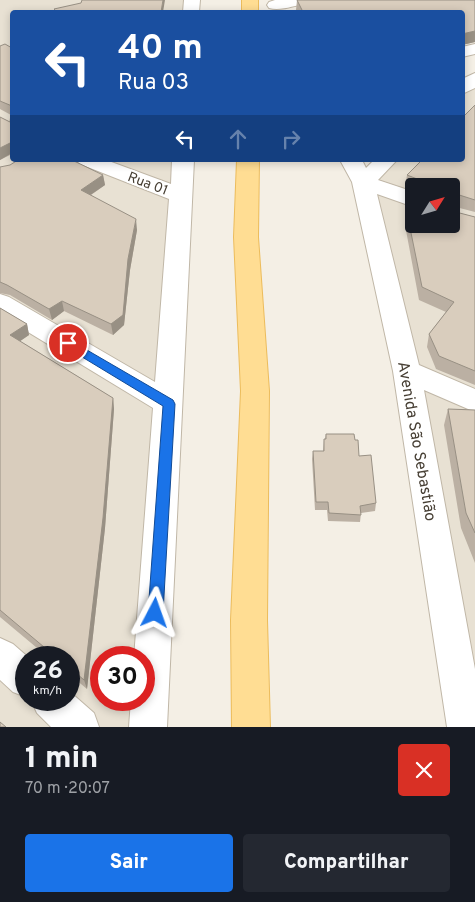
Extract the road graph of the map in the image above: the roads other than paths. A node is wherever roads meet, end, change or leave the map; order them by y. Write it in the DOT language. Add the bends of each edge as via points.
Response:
graph roads {
  1 [pos="300,0"];
  2 [pos="274,6"];
  3 [pos="92,162"];
  4 [pos="183,162"];
  5 [pos="248,162"];
  6 [pos="353,162"];
  7 [pos="384,162"];
  8 [pos="363,182"];
  9 [pos="181,196"];
  10 [pos="405,197"];
  11 [pos="0,303"];
  12 [pos="407,371"];
  13 [pos="475,401"];
  14 [pos="169,404"];
  15 [pos="0,656"];
  16 [pos="15,669"];
  17 [pos="466,684"];
  18 [pos="62,711"];
  19 [pos="80,727"];
  20 [pos="148,727"];
  21 [pos="251,727"];
  22 [pos="466,727"];
  1 -- 2 [label="street"];
  3 -- 9 [label="street, Rua 01"];
  4 -- 9 [label="street"];
  5 -- 21 [label="main road" via="246,237 255,391 249,620"];
  6 -- 8 [label="street, Avenida São Sebastião"];
  7 -- 8 [label="street"];
  8 -- 10 [label="street"];
  8 -- 12 [label="street, Avenida São Sebastião"];
  9 -- 14 [label="street"];
  11 -- 14 [label="street"];
  12 -- 13 [label="street"];
  12 -- 17 [label="street, Avenida São Sebastião"];
  14 -- 20 [label="street"];
  15 -- 16 [label="street"];
  17 -- 22 [label="street, Avenida São Sebastião"];
  18 -- 19 [label="street"];
}
